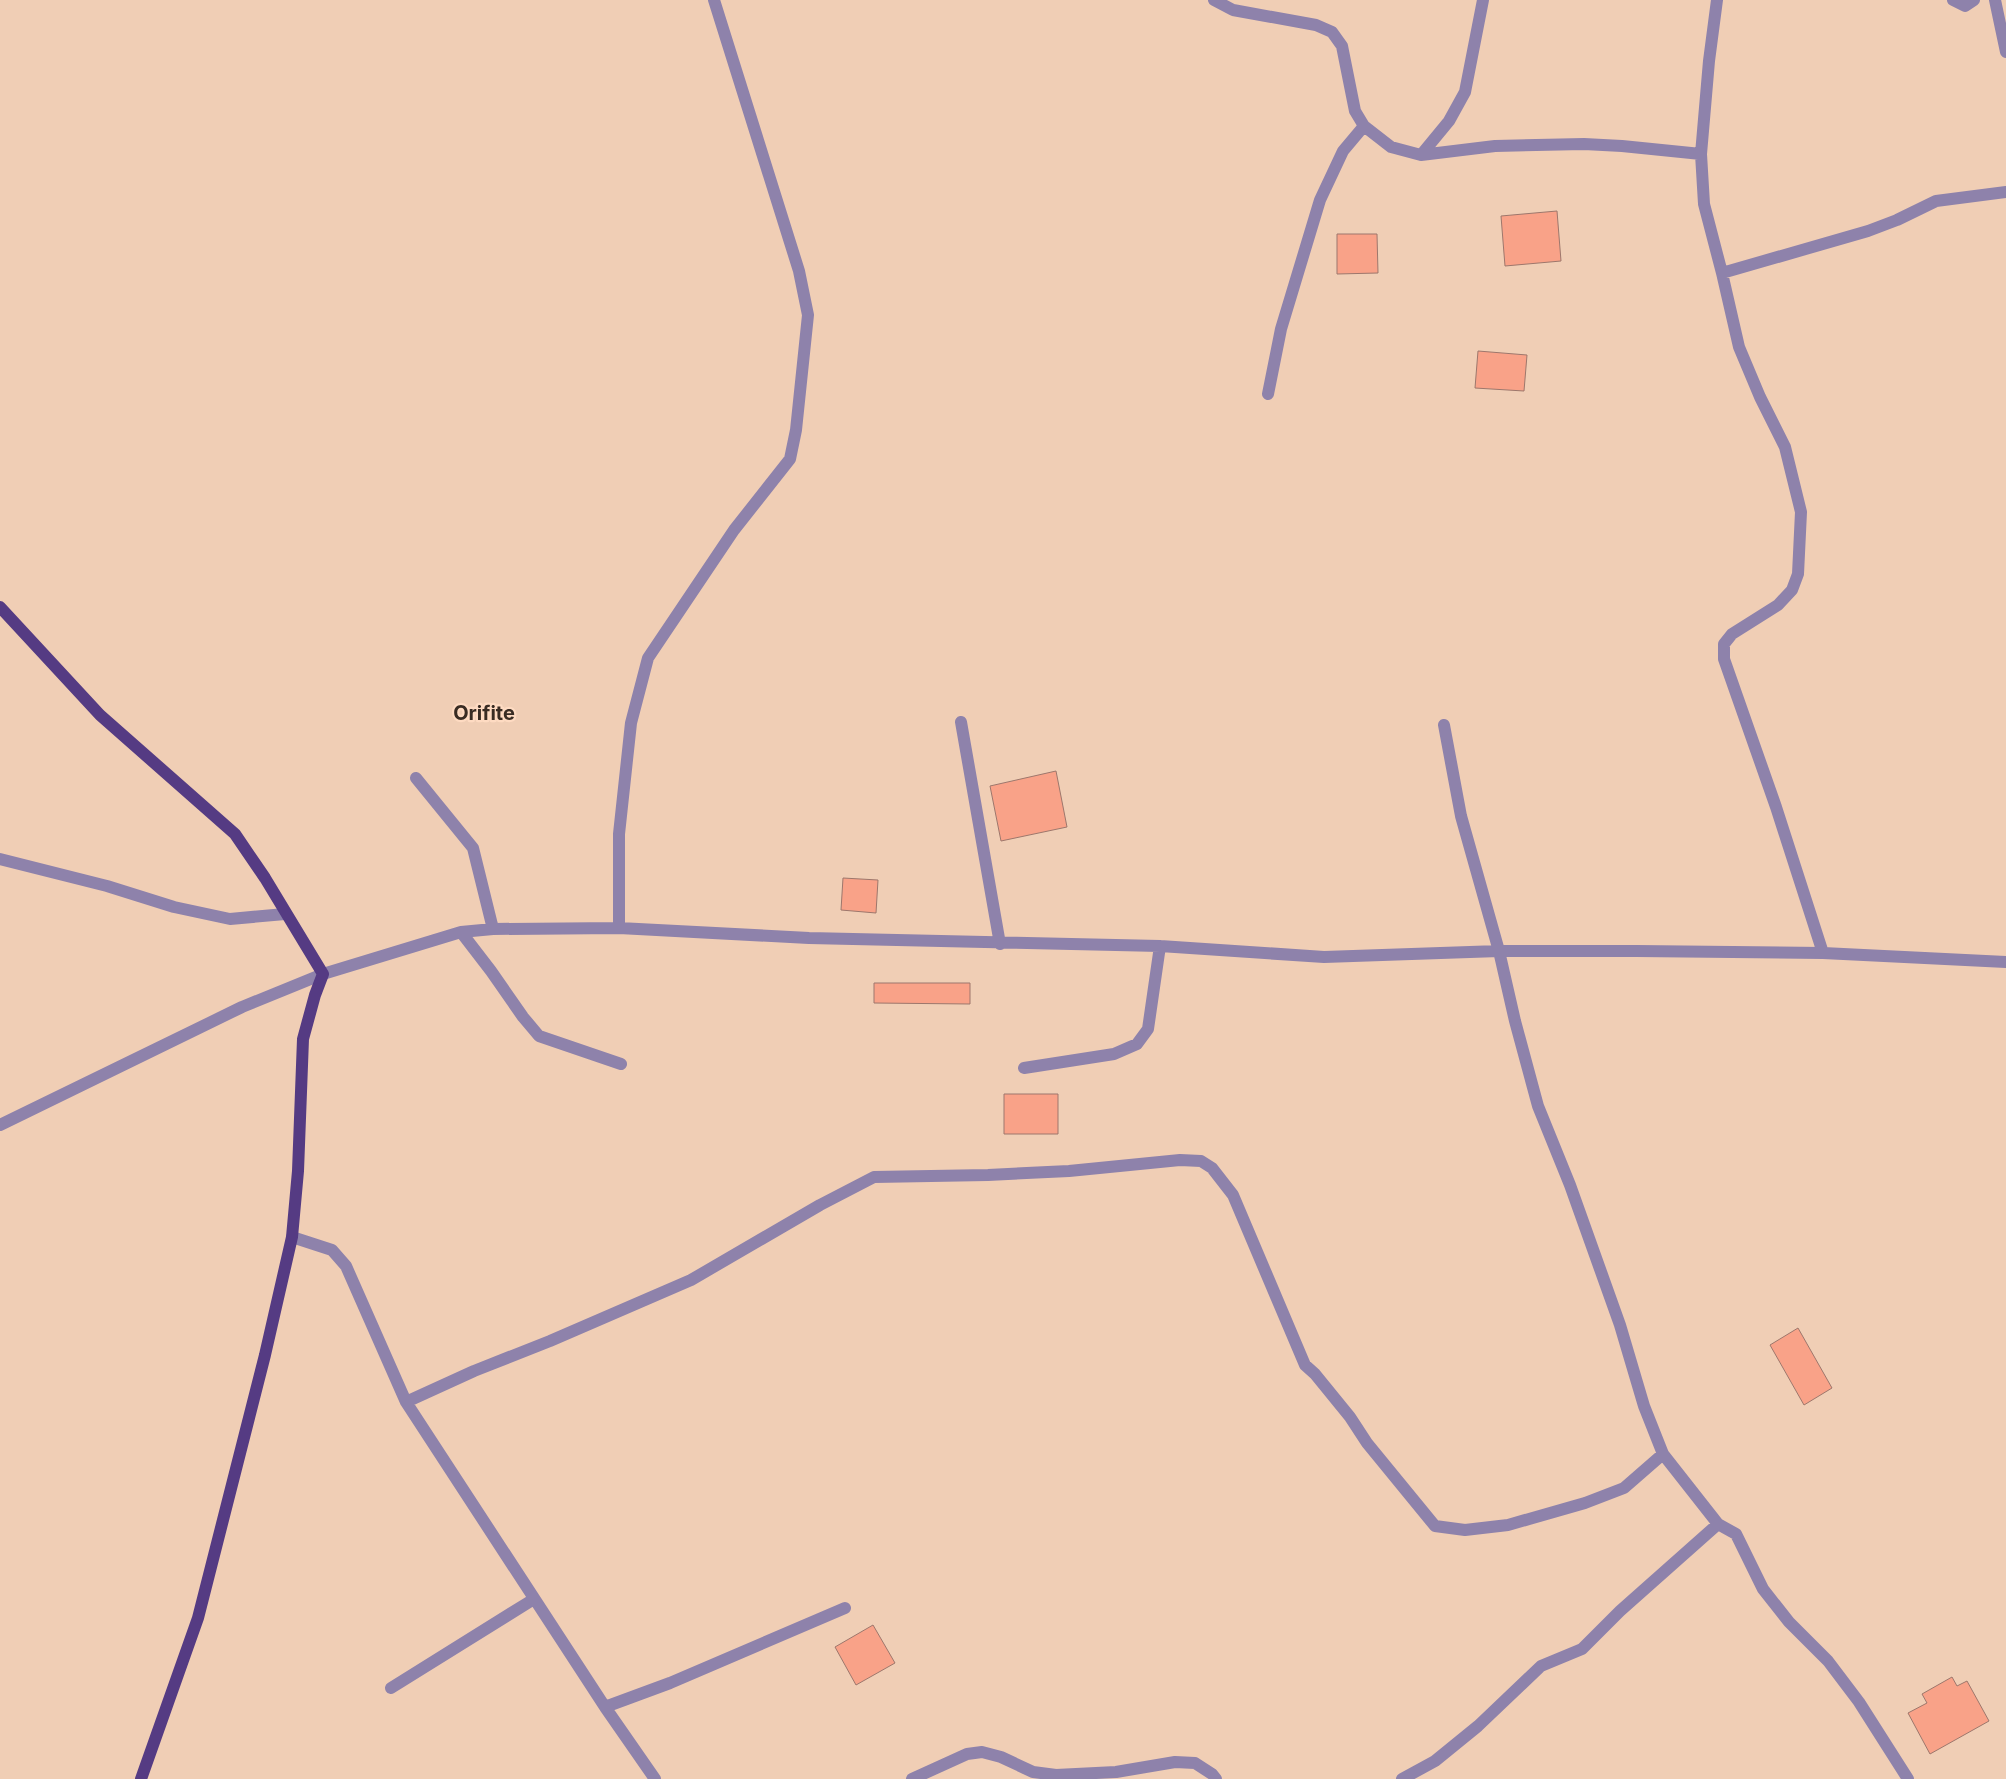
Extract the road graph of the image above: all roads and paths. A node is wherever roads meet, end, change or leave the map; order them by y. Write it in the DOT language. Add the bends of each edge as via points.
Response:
graph roads {
  1 [pos="714,0"];
  2 [pos="1214,0"];
  3 [pos="1483,0"];
  4 [pos="1717,0"];
  5 [pos="1953,0"];
  6 [pos="1974,0"];
  7 [pos="1995,0"];
  8 [pos="2006,52"];
  9 [pos="1364,126"];
  10 [pos="1701,154"];
  11 [pos="1421,155"];
  12 [pos="2006,192"];
  13 [pos="1722,273"];
  14 [pos="1268,394"];
  15 [pos="0,607"];
  16 [pos="961,722"];
  17 [pos="1444,725"];
  18 [pos="416,778"];
  19 [pos="0,859"];
  20 [pos="286,914"];
  21 [pos="619,928"];
  22 [pos="493,929"];
  23 [pos="461,932"];
  24 [pos="1000,944"];
  25 [pos="1160,946"];
  26 [pos="1499,950"];
  27 [pos="1823,953"];
  28 [pos="2006,962"];
  29 [pos="323,974"];
  30 [pos="621,1064"];
  31 [pos="1024,1068"];
  32 [pos="0,1125"];
  33 [pos="292,1237"];
  34 [pos="406,1402"];
  35 [pos="1663,1454"];
  36 [pos="1718,1524"];
  37 [pos="534,1599"];
  38 [pos="845,1608"];
  39 [pos="391,1688"];
  40 [pos="605,1707"];
  41 [pos="141,1779"];
  42 [pos="655,1779"];
  43 [pos="912,1779"];
  44 [pos="1216,1779"];
  45 [pos="1402,1779"];
  46 [pos="1908,1779"];
  1 -- 21 [label="street" via="799,271 808,315 790,459 734,530 648,658 632,723 619,834"];
  2 -- 9 [label="street" via="1233,10 1316,25 1332,32 1342,46 1355,111"];
  3 -- 11 [label="street" via="1465,92 1449,121"];
  4 -- 10 [label="street"];
  5 -- 6 [label="street" via="1965,6"];
  7 -- 8 [label="street"];
  9 -- 11 [label="street" via="1391,147"];
  9 -- 14 [label="street" via="1343,151 1320,200 1281,329"];
  10 -- 11 [label="street" via="1584,144 1495,146"];
  10 -- 13 [label="street" via="1704,204"];
  12 -- 13 [label="street" via="1936,201 1868,231"];
  13 -- 27 [label="street" via="1739,347 1785,447 1801,512 1798,574 1792,590 1778,605 1732,634 1724,644 1724,659"];
  15 -- 20 [label="main road" via="100,715 235,834"];
  16 -- 24 [label="street"];
  17 -- 26 [label="street" via="1461,816"];
  18 -- 22 [label="street" via="473,848"];
  19 -- 20 [label="street" via="174,907 230,919"];
  20 -- 29 [label="main road"];
  21 -- 22 [label="street"];
  21 -- 24 [label="street"];
  22 -- 23 [label="street"];
  23 -- 29 [label="street"];
  23 -- 30 [label="street" via="539,1036"];
  24 -- 25 [label="street"];
  25 -- 26 [label="street" via="1324,957"];
  25 -- 31 [label="street" via="1148,1029 1137,1044 1114,1054"];
  26 -- 27 [label="street"];
  26 -- 35 [label="street" via="1538,1106 1573,1194"];
  27 -- 28 [label="street"];
  29 -- 32 [label="street" via="242,1007"];
  29 -- 33 [label="main road" via="314,995 303,1040"];
  33 -- 34 [label="street" via="332,1250 346,1266"];
  33 -- 41 [label="main road" via="198,1618"];
  34 -- 35 [label="street" via="691,1280 874,1177 988,1176 1180,1160 1201,1161 1212,1168 1233,1195 1305,1365 1435,1526 1465,1530 1508,1525 1585,1503 1624,1488"];
  34 -- 37 [label="street"];
  35 -- 36 [label="street"];
  36 -- 45 [label="street" via="1582,1649 1541,1666 1435,1762"];
  36 -- 46 [label="street" via="1736,1534 1763,1589 1789,1622 1828,1661 1859,1702"];
  37 -- 39 [label="street"];
  37 -- 40 [label="street"];
  38 -- 40 [label="street" via="670,1683"];
  40 -- 42 [label="street"];
  43 -- 44 [label="street" via="967,1754 982,1752 1033,1772 1056,1775 1116,1772 1175,1762 1195,1763"];
}
